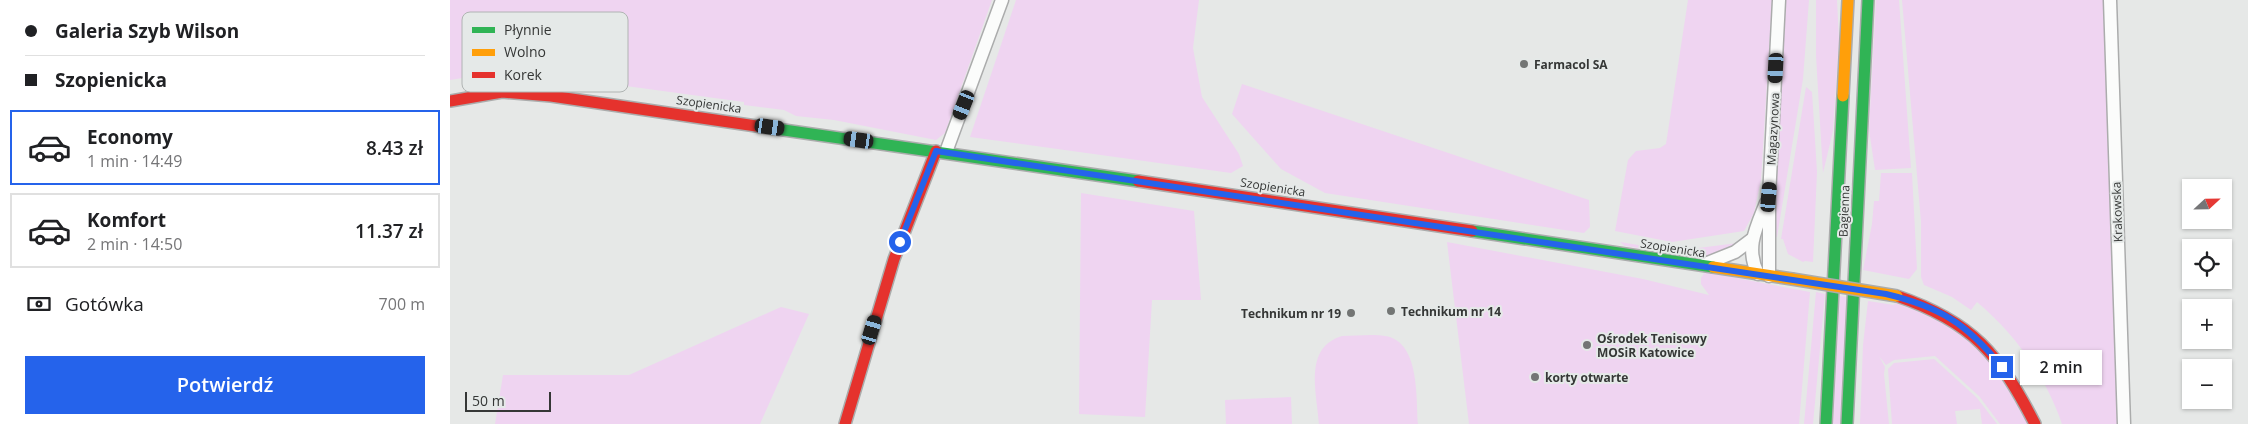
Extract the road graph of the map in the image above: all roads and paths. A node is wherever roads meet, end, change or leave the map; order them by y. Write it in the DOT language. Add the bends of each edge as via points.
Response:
graph roads {
  1 [pos="1002,0"];
  2 [pos="1779,0"];
  3 [pos="1848,0"];
  4 [pos="1868,0"];
  5 [pos="2110,0"];
  6 [pos="450,101"];
  7 [pos="941,152"];
  8 [pos="1769,197"];
  9 [pos="1751,240"];
  10 [pos="1700,266"];
  11 [pos="1764,275"];
  12 [pos="845,424"];
  13 [pos="1826,424"];
  14 [pos="1847,424"];
  15 [pos="2035,424"];
  16 [pos="2124,424"];
  1 -- 7 [label="street"];
  2 -- 8 [label="street, Magazynowa"];
  3 -- 13 [label="street, Bagienna"];
  4 -- 14 [label="street, Bagienna"];
  5 -- 16 [label="street, Krakowska"];
  6 -- 7 [label="street, Szopienicka" via="502,92 524,92"];
  7 -- 10 [label="street, Szopienicka"];
  7 -- 12 [label="street" via="894,259"];
  8 -- 9 [label="street, Magazynowa"];
  8 -- 11 [label="street, Magazynowa"];
  9 -- 10 [label="street" via="1716,262"];
  9 -- 11 [label="street" via="1752,254"];
  10 -- 11 [label="street, Szopienicka"];
  11 -- 15 [label="street, Szopienicka, bridge" via="1897,296 1940,312 1974,336 2007,373"];
}
